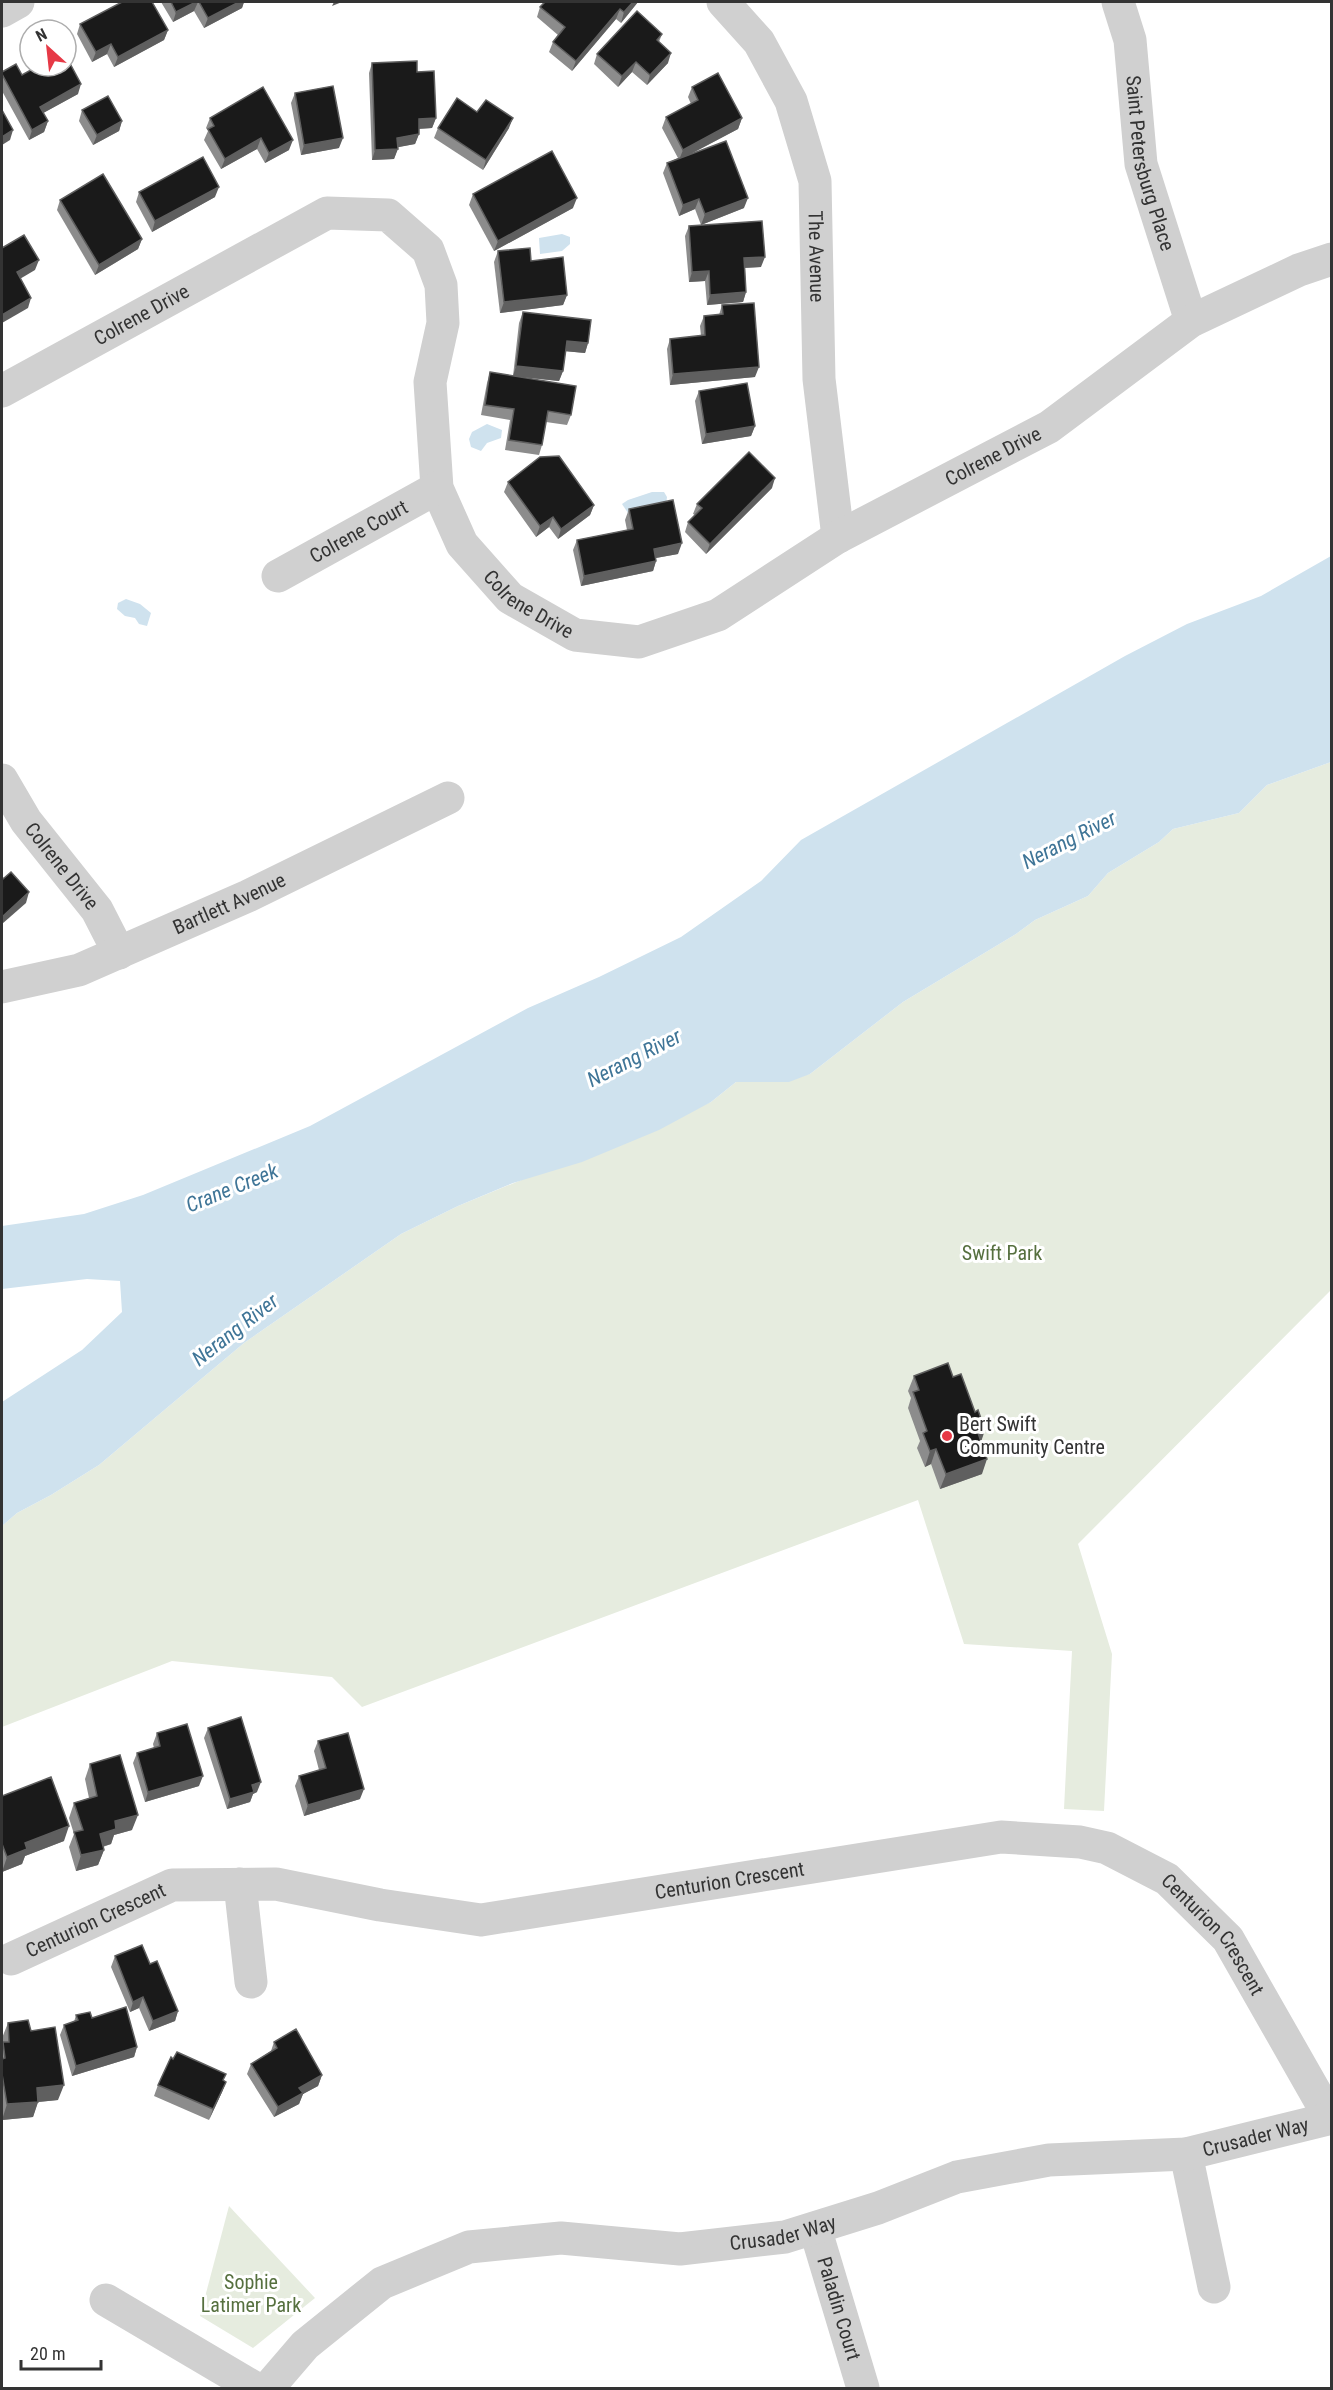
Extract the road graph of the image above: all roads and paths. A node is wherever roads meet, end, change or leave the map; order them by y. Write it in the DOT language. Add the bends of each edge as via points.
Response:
graph roads {
  1 [pos="18,2"];
  2 [pos="723,2"];
  3 [pos="1118,2"];
  4 [pos="2,10"];
  5 [pos="1332,259"];
  6 [pos="1191,321"];
  7 [pos="2,391"];
  8 [pos="437,488"];
  9 [pos="838,537"];
  10 [pos="278,576"];
  11 [pos="2,780"];
  12 [pos="448,798"];
  13 [pos="119,953"];
  14 [pos="2,987"];
  15 [pos="240,1884"];
  16 [pos="11,1959"];
  17 [pos="251,1982"];
  18 [pos="1331,2118"];
  19 [pos="1186,2154"];
  20 [pos="815,2228"];
  21 [pos="1214,2287"];
  22 [pos="106,2300"];
  23 [pos="255,2388"];
  24 [pos="268,2388"];
  25 [pos="863,2388"];
  1 -- 4 [label="street"];
  2 -- 9 [label="street, The Avenue" via="759,42 791,101 815,182 819,379"];
  3 -- 6 [label="street, Saint Petersburg Place" via="1130,40 1141,164"];
  5 -- 6 [label="street, Colrene Drive" via="1299,270"];
  6 -- 9 [label="street, Colrene Drive" via="1049,427"];
  7 -- 8 [label="street, Colrene Drive" via="327,213 388,215 428,250 441,285 443,323 430,382"];
  8 -- 9 [label="street, Colrene Drive" via="462,544 510,598 576,635 639,642 718,615"];
  8 -- 10 [label="street, Colrene Court"];
  11 -- 13 [label="street, Colrene Drive" via="26,821 97,910"];
  12 -- 13 [label="street, Bartlett Avenue" via="248,896"];
  13 -- 14 [label="street, Bartlett Avenue" via="79,970"];
  15 -- 16 [label="street, Centurion Crescent" via="171,1885"];
  15 -- 17 [label="street"];
  15 -- 18 [label="street, Centurion Crescent" via="276,1884 482,1920 1001,1837 1080,1842 1107,1848 1167,1879 1228,1939"];
  18 -- 19 [label="street, Crusader Way"];
  19 -- 20 [label="street, Crusader Way" via="1049,2160 957,2177"];
  19 -- 21 [label="street"];
  20 -- 24 [label="street, Crusader Way" via="785,2236 680,2249 561,2238 470,2247 382,2283 305,2345"];
  20 -- 25 [label="street, Paladin Court"];
  22 -- 23 [label="street"];
}
